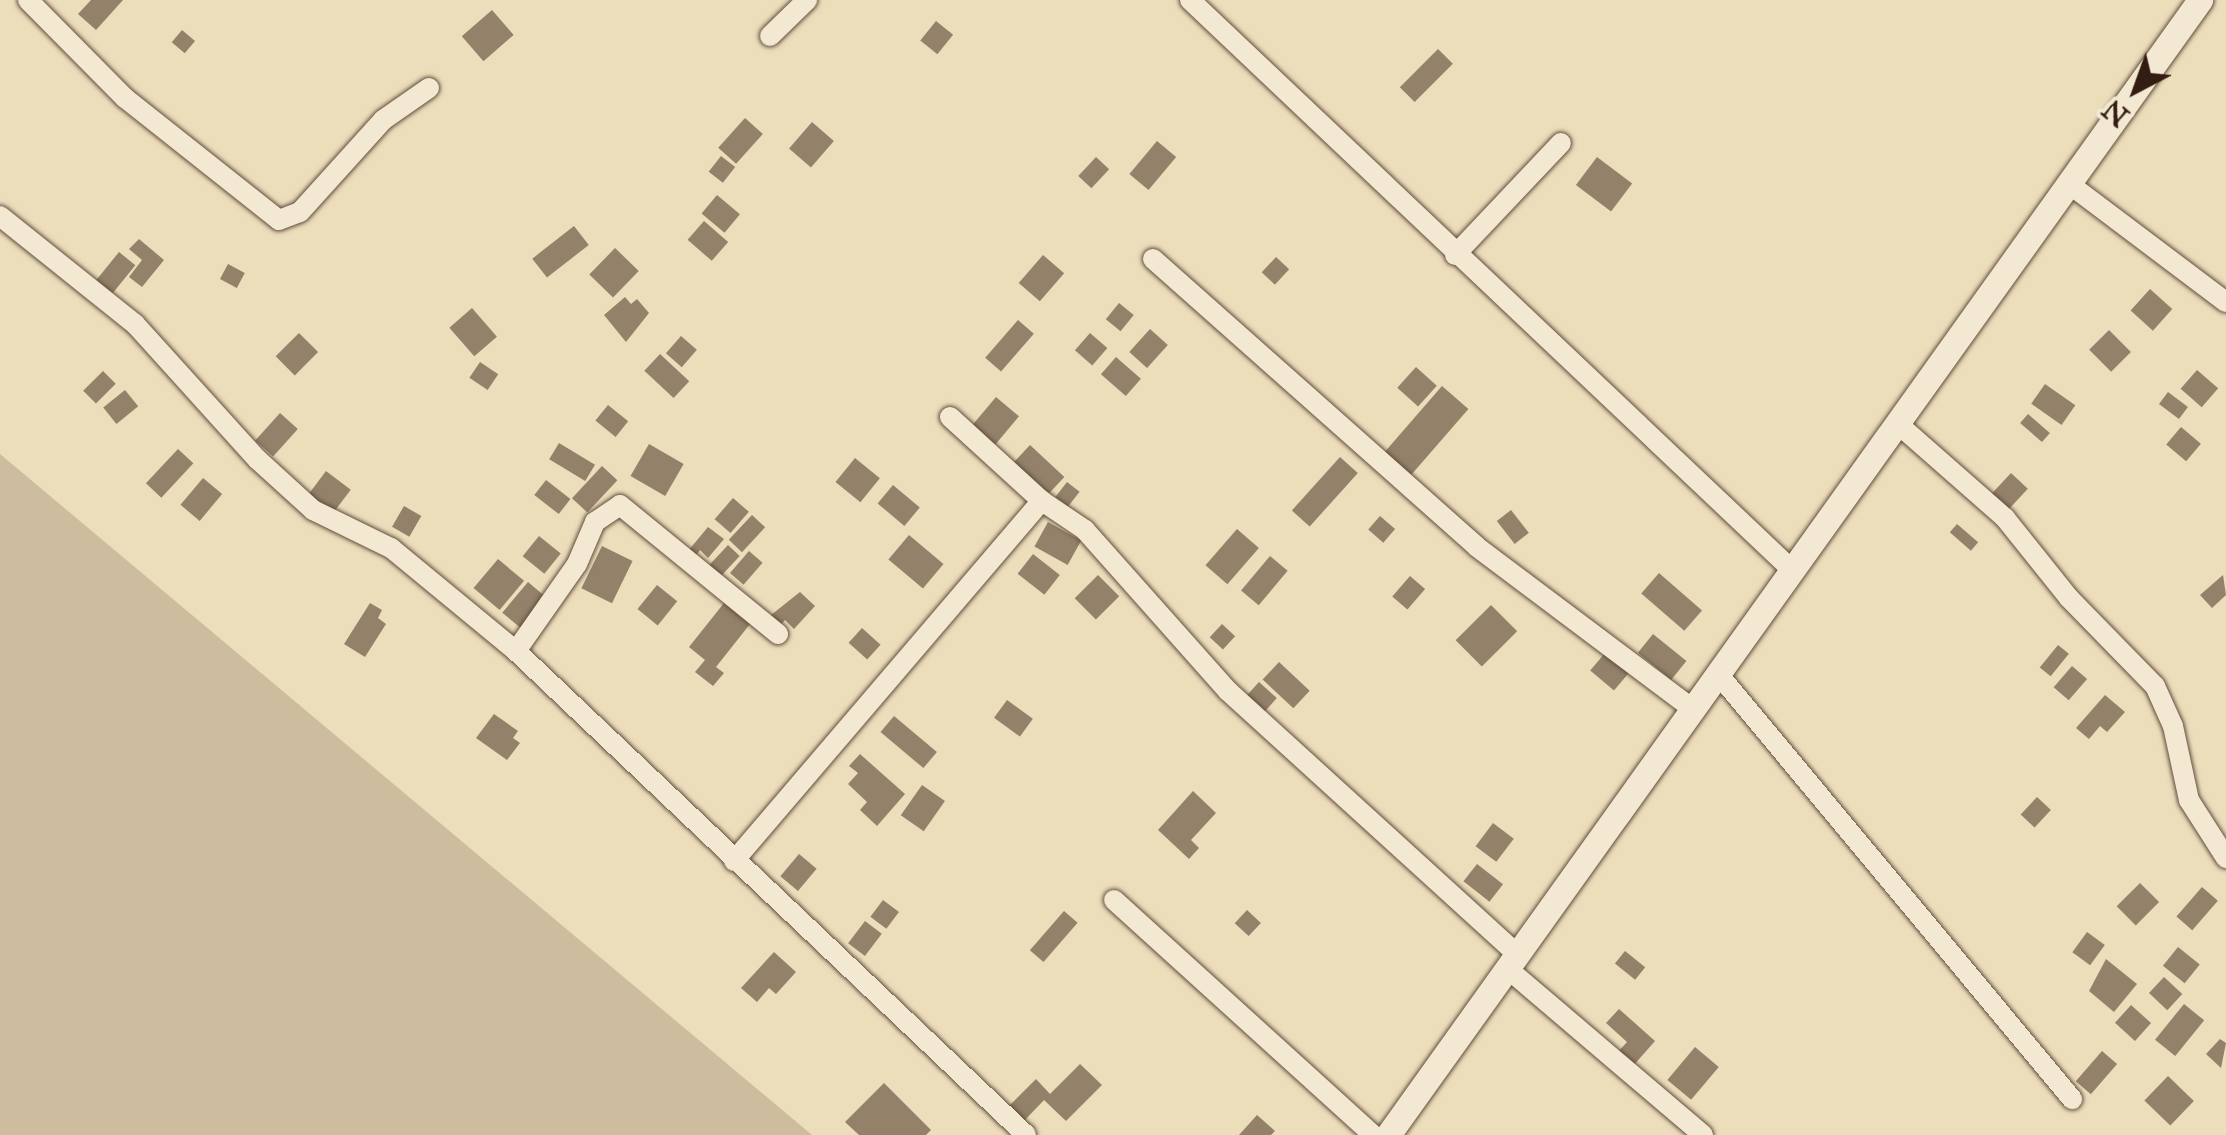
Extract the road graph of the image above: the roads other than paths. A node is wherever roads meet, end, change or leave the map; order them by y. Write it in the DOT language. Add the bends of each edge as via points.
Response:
graph roads {
  1 [pos="28,0"];
  2 [pos="807,0"];
  3 [pos="1190,0"];
  4 [pos="2200,0"];
  5 [pos="770,36"];
  6 [pos="428,88"];
  7 [pos="1561,143"];
  8 [pos="2068,183"];
  9 [pos="0,216"];
  10 [pos="1456,254"];
  11 [pos="1153,259"];
  12 [pos="2226,302"];
  13 [pos="950,417"];
  14 [pos="1897,423"];
  15 [pos="1042,500"];
  16 [pos="1790,570"];
  17 [pos="778,634"];
  18 [pos="516,650"];
  19 [pos="1720,675"];
  20 [pos="1694,710"];
  21 [pos="2226,858"];
  22 [pos="734,862"];
  23 [pos="1114,900"];
  24 [pos="1513,962"];
  25 [pos="2072,1099"];
  26 [pos="1026,1135"];
  27 [pos="1373,1135"];
  28 [pos="1388,1135"];
  29 [pos="1702,1135"];
  1 -- 6 [label="street" via="125,98 279,220 300,212 383,120"];
  2 -- 5 [label="street"];
  3 -- 10 [label="street"];
  4 -- 8 [label="street"];
  7 -- 10 [label="street"];
  8 -- 12 [label="street"];
  8 -- 14 [label="street"];
  9 -- 18 [label="street" via="135,324 257,459 313,510 391,548"];
  10 -- 16 [label="street"];
  11 -- 20 [label="street" via="1477,547"];
  13 -- 15 [label="street"];
  14 -- 16 [label="street"];
  14 -- 21 [label="street" via="2005,518 2069,598 2155,686 2173,726 2189,800"];
  15 -- 22 [label="street"];
  15 -- 24 [label="street" via="1130,574 1171,634"];
  16 -- 19 [label="street"];
  17 -- 18 [label="street" via="620,504 595,522 577,564"];
  18 -- 22 [label="street"];
  19 -- 20 [label="street"];
  19 -- 25 [label="street"];
  20 -- 24 [label="street"];
  22 -- 26 [label="street"];
  23 -- 27 [label="street"];
  24 -- 28 [label="street"];
  24 -- 29 [label="street"];
}
